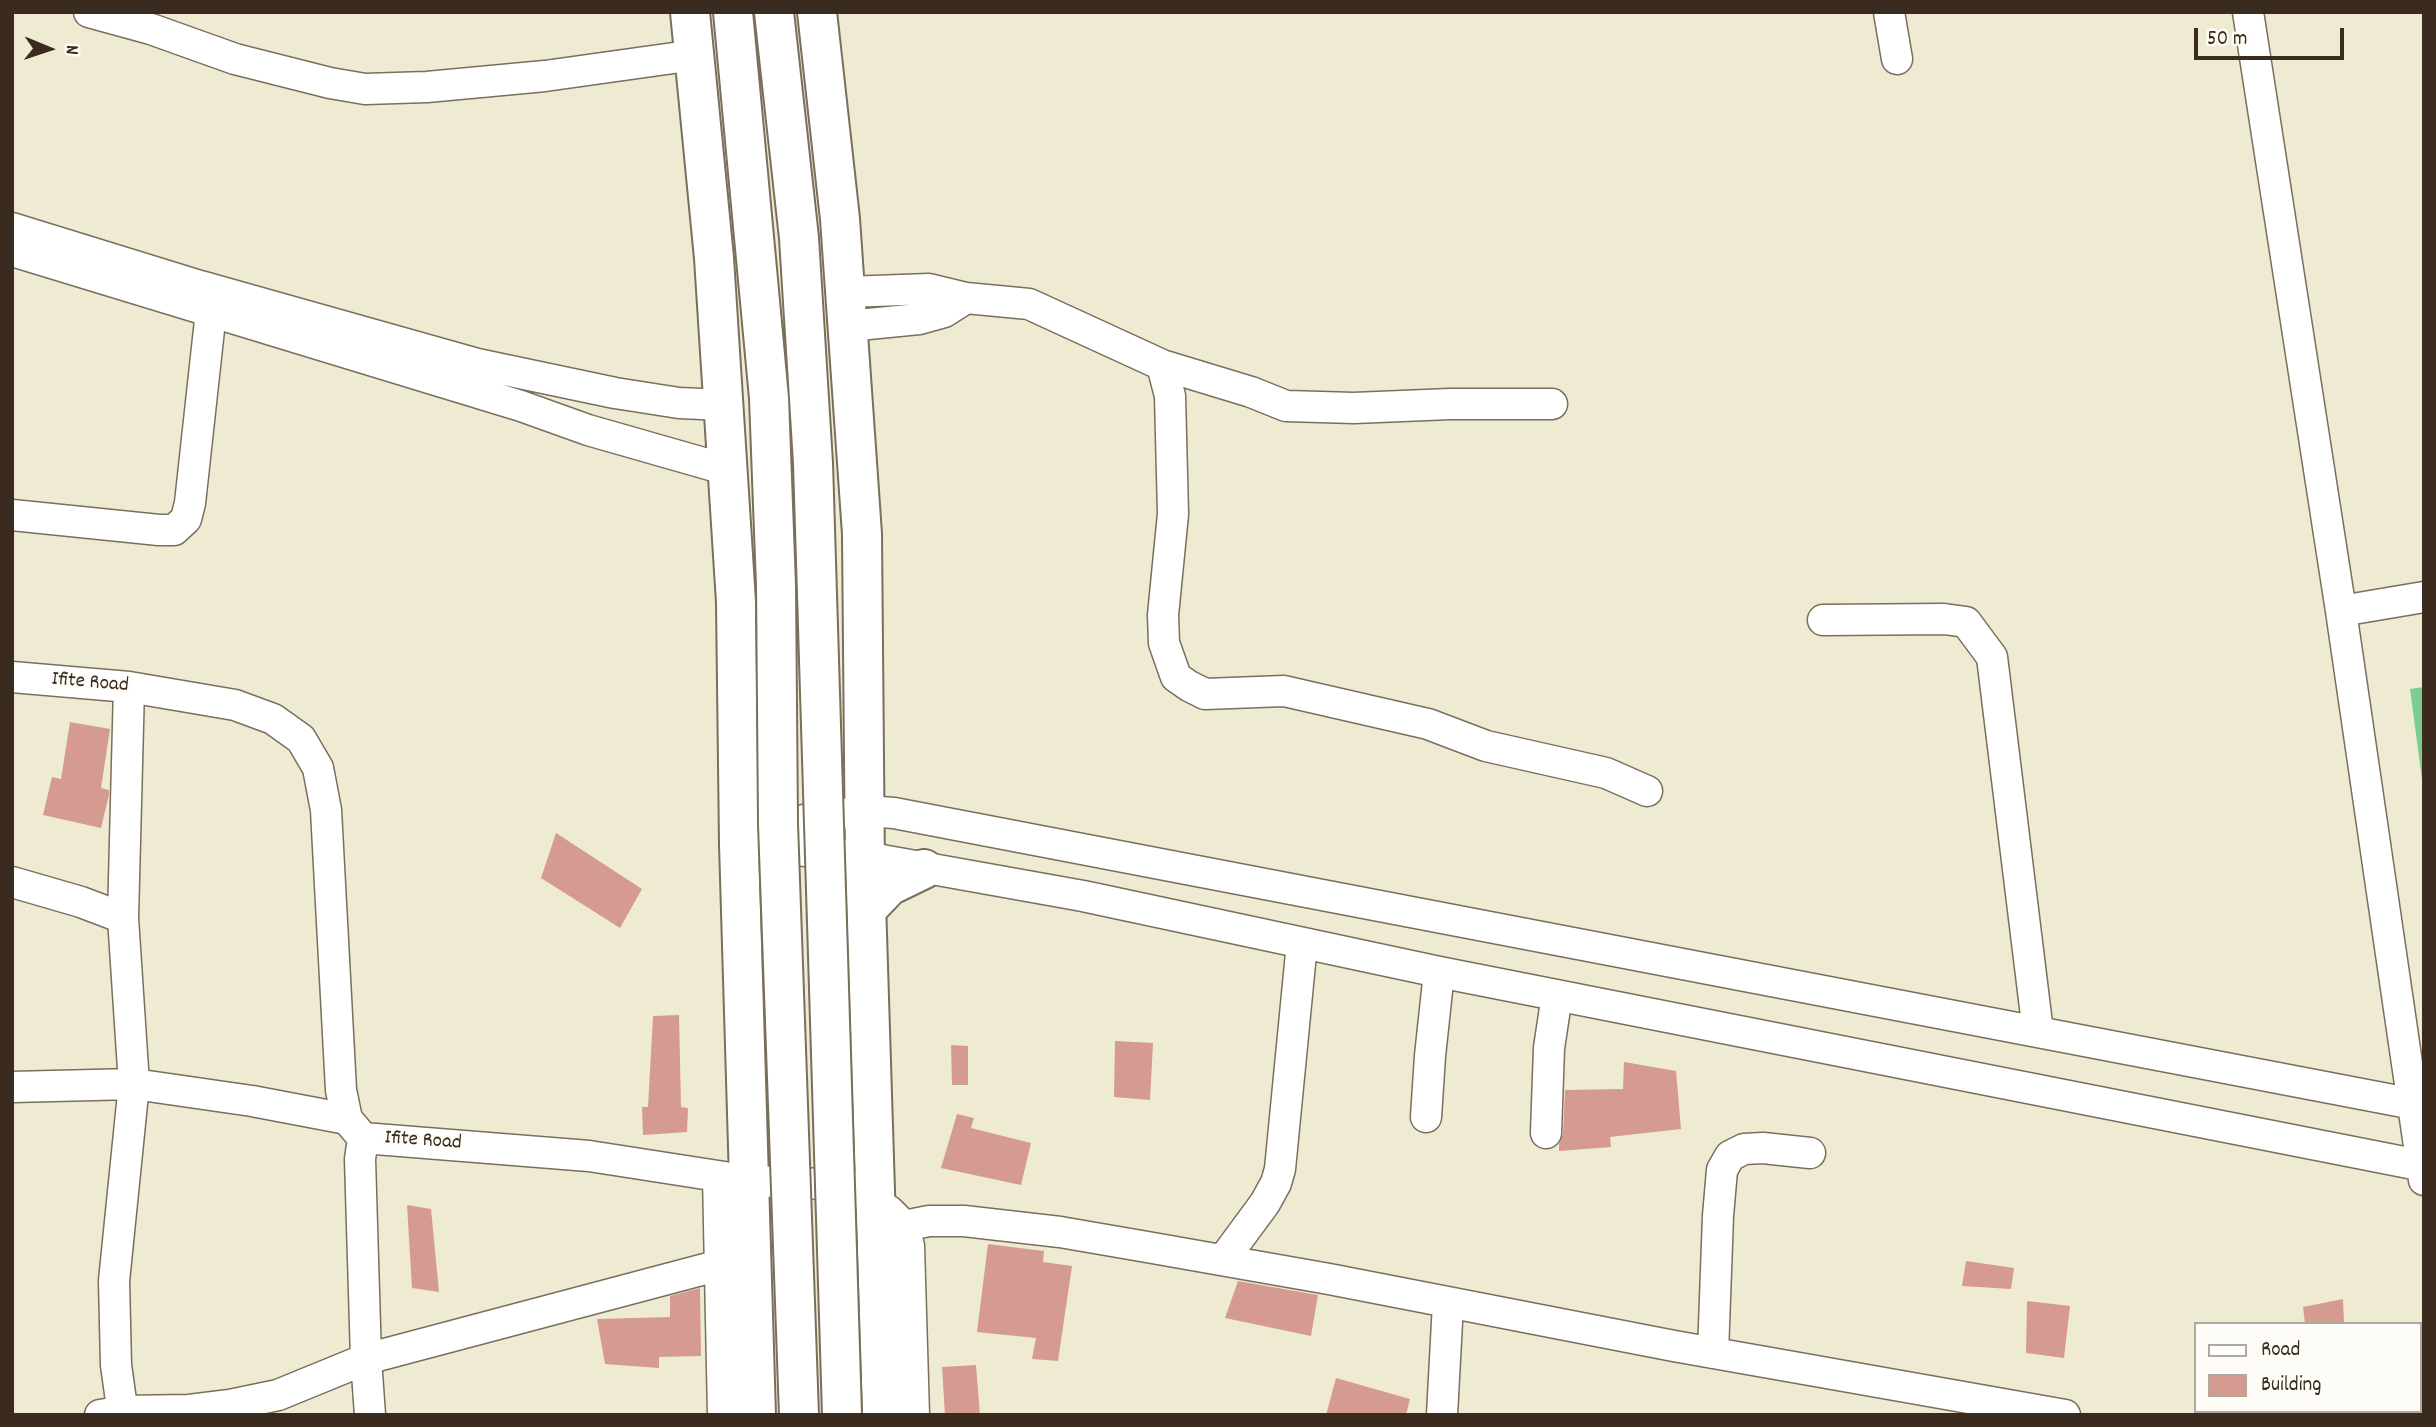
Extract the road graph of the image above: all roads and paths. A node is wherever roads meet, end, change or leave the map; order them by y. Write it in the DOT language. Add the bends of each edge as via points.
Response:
graph roads {
  1 [pos="89,12"];
  2 [pos="690,12"];
  3 [pos="733,12"];
  4 [pos="774,12"];
  5 [pos="817,12"];
  6 [pos="1889,12"];
  7 [pos="2249,12"];
  8 [pos="184,26"];
  9 [pos="695,55"];
  10 [pos="1897,59"];
  11 [pos="12,228"];
  12 [pos="12,251"];
  13 [pos="211,301"];
  14 [pos="847,309"];
  15 [pos="1162,365"];
  16 [pos="591,388"];
  17 [pos="659,400"];
  18 [pos="1552,404"];
  19 [pos="725,405"];
  20 [pos="580,427"];
  21 [pos="647,447"];
  22 [pos="728,470"];
  23 [pos="12,515"];
  24 [pos="2424,597"];
  25 [pos="2341,611"];
  26 [pos="1823,620"];
  27 [pos="12,677"];
  28 [pos="129,687"];
  29 [pos="1647,791"];
  30 [pos="864,811"];
  31 [pos="739,844"];
  32 [pos="865,858"];
  33 [pos="924,869"];
  34 [pos="12,882"];
  35 [pos="866,909"];
  36 [pos="123,918"];
  37 [pos="1302,943"];
  38 [pos="1439,972"];
  39 [pos="1557,995"];
  40 [pos="2038,1032"];
  41 [pos="134,1084"];
  42 [pos="12,1087"];
  43 [pos="2419,1105"];
  44 [pos="1426,1117"];
  45 [pos="355,1128"];
  46 [pos="1546,1132"];
  47 [pos="1810,1153"];
  48 [pos="2423,1171"];
  49 [pos="734,1179"];
  50 [pos="876,1204"];
  51 [pos="1223,1260"];
  52 [pos="720,1265"];
  53 [pos="1448,1303"];
  54 [pos="1713,1353"];
  55 [pos="366,1359"];
  56 [pos="116,1413"];
  57 [pos="370,1415"];
  58 [pos="723,1415"];
  59 [pos="756,1415"];
  60 [pos="799,1415"];
  61 [pos="842,1415"];
  62 [pos="882,1415"];
  63 [pos="914,1415"];
  64 [pos="1443,1415"];
  65 [pos="2065,1415"];
  1 -- 8 [label="street" via="151,29"];
  2 -- 9 [label="highway"];
  3 -- 60 [label="highway, bridge" via="769,398 778,824"];
  4 -- 61 [label="highway, bridge" via="799,238 813,463"];
  5 -- 14 [label="highway"];
  6 -- 10 [label="street"];
  7 -- 25 [label="street"];
  8 -- 9 [label="street" via="235,59 365,89 545,76"];
  9 -- 19 [label="highway"];
  11 -- 13 [label="street"];
  12 -- 13 [label="street"];
  13 -- 16 [label="street"];
  13 -- 20 [label="street"];
  13 -- 23 [label="street" via="186,519 174,530 159,530"];
  14 -- 15 [label="street" via="919,319 944,312 966,298 1029,304"];
  14 -- 30 [label="highway" via="862,534"];
  15 -- 18 [label="street" via="1286,406"];
  15 -- 29 [label="street" via="1170,396 1173,514 1164,643 1176,677 1205,694 1284,691 1415,721 1486,746 1606,773"];
  16 -- 17 [label="street"];
  16 -- 20 [label="street"];
  17 -- 19 [label="street"];
  17 -- 21 [label="street"];
  19 -- 22 [label="highway"];
  20 -- 21 [label="street"];
  21 -- 22 [label="street"];
  22 -- 31 [label="highway" via="736,602"];
  24 -- 25 [label="street"];
  25 -- 43 [label="street"];
  26 -- 40 [label="street" via="1966,622 1992,657"];
  27 -- 28 [label="street, Ifite Road"];
  28 -- 36 [label="street"];
  28 -- 45 [label="street, Ifite Road" via="235,705 273,719 301,739 318,768 326,810 341,1090"];
  30 -- 31 [label="street" via="807,819"];
  30 -- 32 [label="highway"];
  30 -- 40 [label="street" via="894,813"];
  31 -- 32 [label="street"];
  31 -- 49 [label="highway"];
  32 -- 33 [label="street"];
  32 -- 35 [label="highway"];
  33 -- 35 [label="highway" via="889,886"];
  33 -- 37 [label="street"];
  34 -- 36 [label="street"];
  35 -- 50 [label="highway"];
  36 -- 41 [label="street"];
  37 -- 38 [label="street"];
  37 -- 51 [label="street" via="1280,1169 1265,1203"];
  38 -- 39 [label="street"];
  38 -- 44 [label="street"];
  39 -- 46 [label="street" via="1549,1048"];
  39 -- 48 [label="street"];
  40 -- 43 [label="street"];
  41 -- 42 [label="street"];
  41 -- 45 [label="street" via="252,1101"];
  41 -- 56 [label="street" via="114,1281"];
  43 -- 48 [label="street"];
  45 -- 49 [label="street, Ifite Road"];
  45 -- 55 [label="street" via="360,1158"];
  47 -- 54 [label="street" via="1744,1149 1730,1156 1722,1170"];
  49 -- 50 [label="street, Ifite Road"];
  49 -- 52 [label="street"];
  49 -- 59 [label="highway"];
  50 -- 51 [label="street, Ifite Road" via="929,1221 1060,1233"];
  50 -- 62 [label="highway"];
  50 -- 63 [label="street" via="909,1246"];
  51 -- 53 [label="street, Ifite Road"];
  52 -- 55 [label="street"];
  52 -- 58 [label="street"];
  53 -- 54 [label="street, Ifite Road"];
  53 -- 64 [label="street"];
  54 -- 65 [label="street, Ifite Road"];
  55 -- 56 [label="street" via="278,1395 230,1405"];
  55 -- 57 [label="street"];
}
